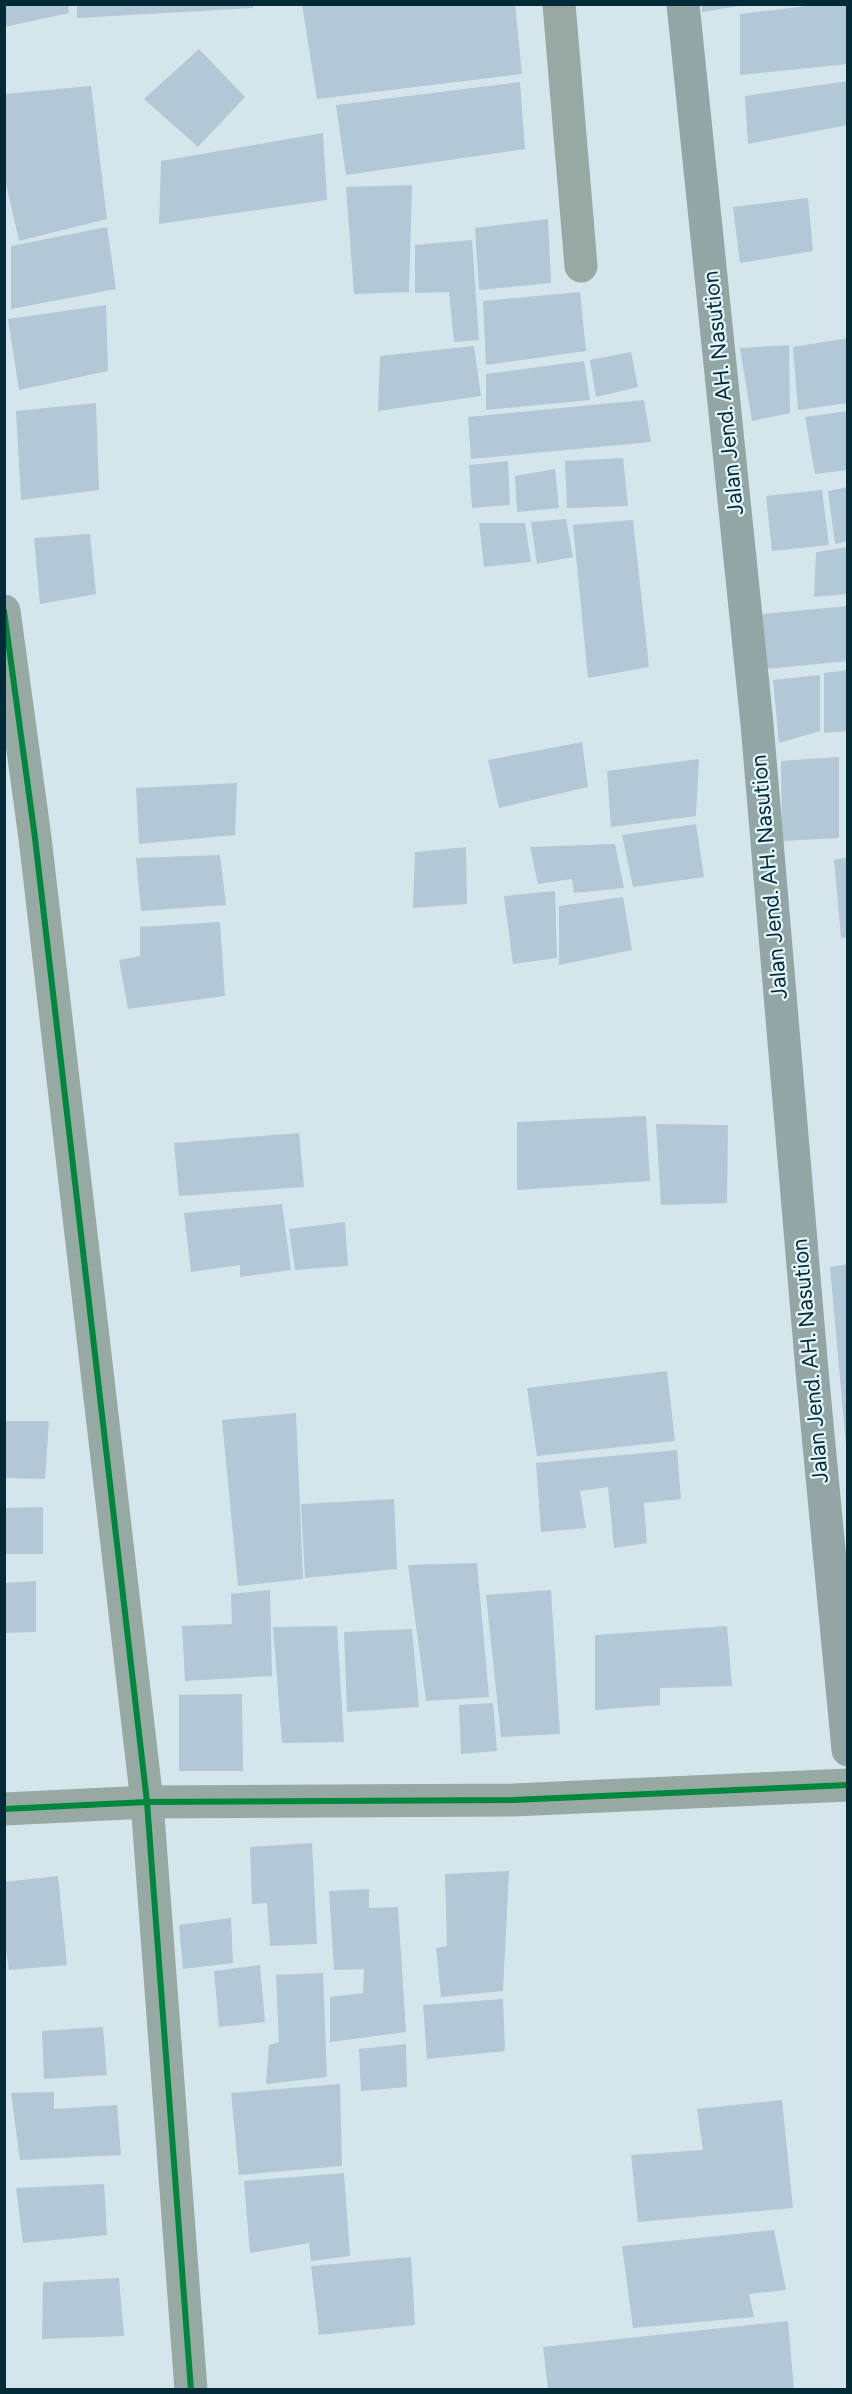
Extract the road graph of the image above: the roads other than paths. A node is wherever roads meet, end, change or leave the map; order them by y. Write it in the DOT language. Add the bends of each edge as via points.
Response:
graph roads {
  1 [pos="559,4"];
  2 [pos="683,4"];
  3 [pos="581,266"];
  4 [pos="4,611"];
  5 [pos="848,1750"];
  6 [pos="848,1785"];
  7 [pos="147,1802"];
  8 [pos="4,1809"];
  9 [pos="191,2390"];
  1 -- 3 [label="street"];
  2 -- 5 [label="highway, Jalan Jend. AH. Nasution" via="758,724"];
  4 -- 7 [label="street" via="35,838"];
  6 -- 7 [label="street" via="513,1800"];
  7 -- 8 [label="street"];
  7 -- 9 [label="street"];
}
